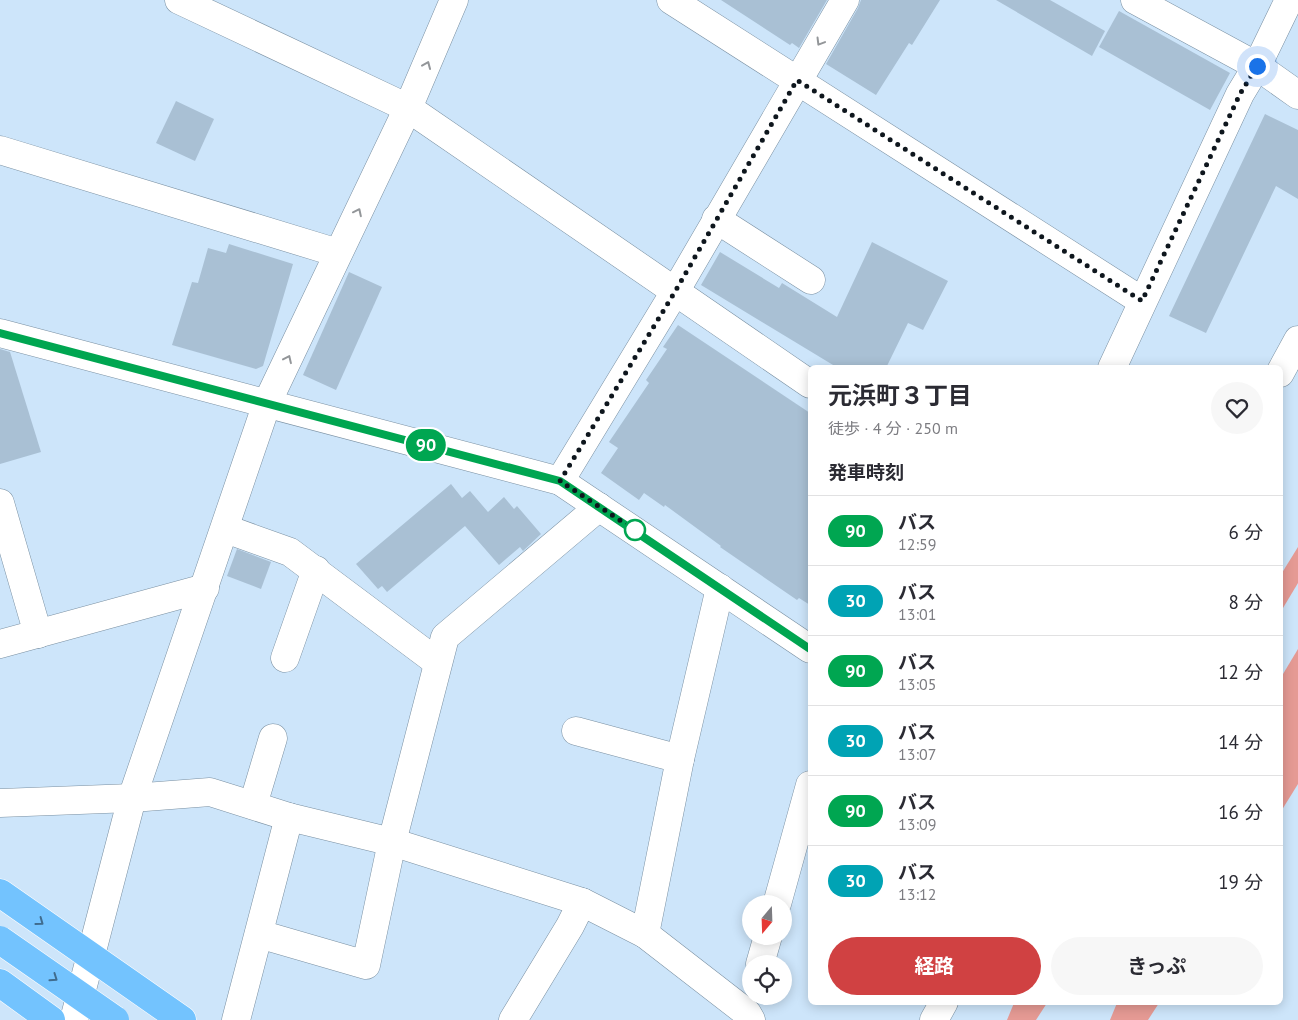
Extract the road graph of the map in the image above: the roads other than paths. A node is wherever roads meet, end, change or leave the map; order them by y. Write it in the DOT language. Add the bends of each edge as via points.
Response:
graph roads {
  1 [pos="179,0"];
  2 [pos="454,0"];
  3 [pos="671,0"];
  4 [pos="845,0"];
  5 [pos="1135,0"];
  6 [pos="1290,0"];
  7 [pos="1257,66"];
  8 [pos="797,80"];
  9 [pos="1298,95"];
  10 [pos="408,108"];
  11 [pos="0,150"];
  12 [pos="716,220"];
  13 [pos="338,253"];
  14 [pos="811,280"];
  15 [pos="676,290"];
  16 [pos="1142,301"];
  17 [pos="0,333"];
  18 [pos="1298,340"];
  19 [pos="1113,365"];
  20 [pos="1283,368"];
  21 [pos="808,383"];
  22 [pos="267,403"];
  23 [pos="560,481"];
  24 [pos="0,504"];
  25 [pos="599,507"];
  26 [pos="226,529"];
  27 [pos="316,570"];
  28 [pos="205,588"];
  29 [pos="720,588"];
  30 [pos="38,634"];
  31 [pos="0,644"];
  32 [pos="808,648"];
  33 [pos="286,658"];
  34 [pos="437,662"];
  35 [pos="576,731"];
  36 [pos="273,738"];
  37 [pos="680,759"];
  38 [pos="808,792"];
  39 [pos="132,798"];
  40 [pos="0,803"];
  41 [pos="253,805"];
  42 [pos="289,817"];
  43 [pos="392,842"];
  44 [pos="0,893"];
  45 [pos="779,895"];
  46 [pos="582,902"];
  47 [pos="258,934"];
  48 [pos="645,934"];
  49 [pos="0,940"];
  50 [pos="89,957"];
  51 [pos="0,983"];
  52 [pos="942,1005"];
  53 [pos="750,1010"];
  54 [pos="52,1020"];
  55 [pos="74,1020"];
  56 [pos="115,1020"];
  57 [pos="182,1020"];
  58 [pos="236,1020"];
  59 [pos="513,1020"];
  60 [pos="934,1020"];
  1 -- 10 [label="street"];
  10 -- 2 [label="street, one-way"];
  3 -- 8 [label="street"];
  4 -- 8 [label="street, one-way"];
  5 -- 7 [label="street"];
  6 -- 7 [label="street"];
  7 -- 9 [label="street"];
  7 -- 16 [label="street" via="1240,94"];
  8 -- 12 [label="street"];
  8 -- 16 [label="street"];
  13 -- 10 [label="street, one-way"];
  10 -- 15 [label="street"];
  11 -- 13 [label="street"];
  12 -- 14 [label="street"];
  12 -- 15 [label="street"];
  22 -- 13 [label="street, one-way"];
  15 -- 21 [label="street"];
  15 -- 23 [label="street"];
  16 -- 19 [label="street"];
  17 -- 22 [label="street"];
  18 -- 20 [label="street"];
  22 -- 23 [label="street"];
  22 -- 26 [label="street"];
  23 -- 25 [label="street"];
  24 -- 30 [label="street"];
  25 -- 29 [label="street"];
  25 -- 34 [label="street" via="445,637"];
  26 -- 27 [label="street" via="290,552"];
  26 -- 28 [label="street"];
  27 -- 33 [label="street"];
  27 -- 34 [label="street"];
  28 -- 30 [label="street"];
  28 -- 39 [label="street"];
  29 -- 32 [label="street"];
  29 -- 37 [label="street"];
  30 -- 31 [label="street"];
  34 -- 43 [label="street"];
  35 -- 37 [label="street"];
  36 -- 41 [label="street"];
  37 -- 48 [label="street"];
  38 -- 45 [label="street"];
  39 -- 40 [label="street"];
  39 -- 41 [label="street" via="210,792"];
  39 -- 50 [label="street"];
  41 -- 42 [label="street"];
  42 -- 43 [label="street"];
  42 -- 47 [label="street"];
  43 -- 46 [label="street"];
  43 -- 47 [label="street" via="366,965"];
  44 -- 50 [label="highway, one-way"];
  46 -- 48 [label="street"];
  46 -- 59 [label="street"];
  47 -- 58 [label="street"];
  48 -- 53 [label="street"];
  49 -- 56 [label="highway, one-way, bridge"];
  50 -- 55 [label="street"];
  50 -- 57 [label="highway"];
  51 -- 54 [label="highway"];
  52 -- 60 [label="street"];
}
